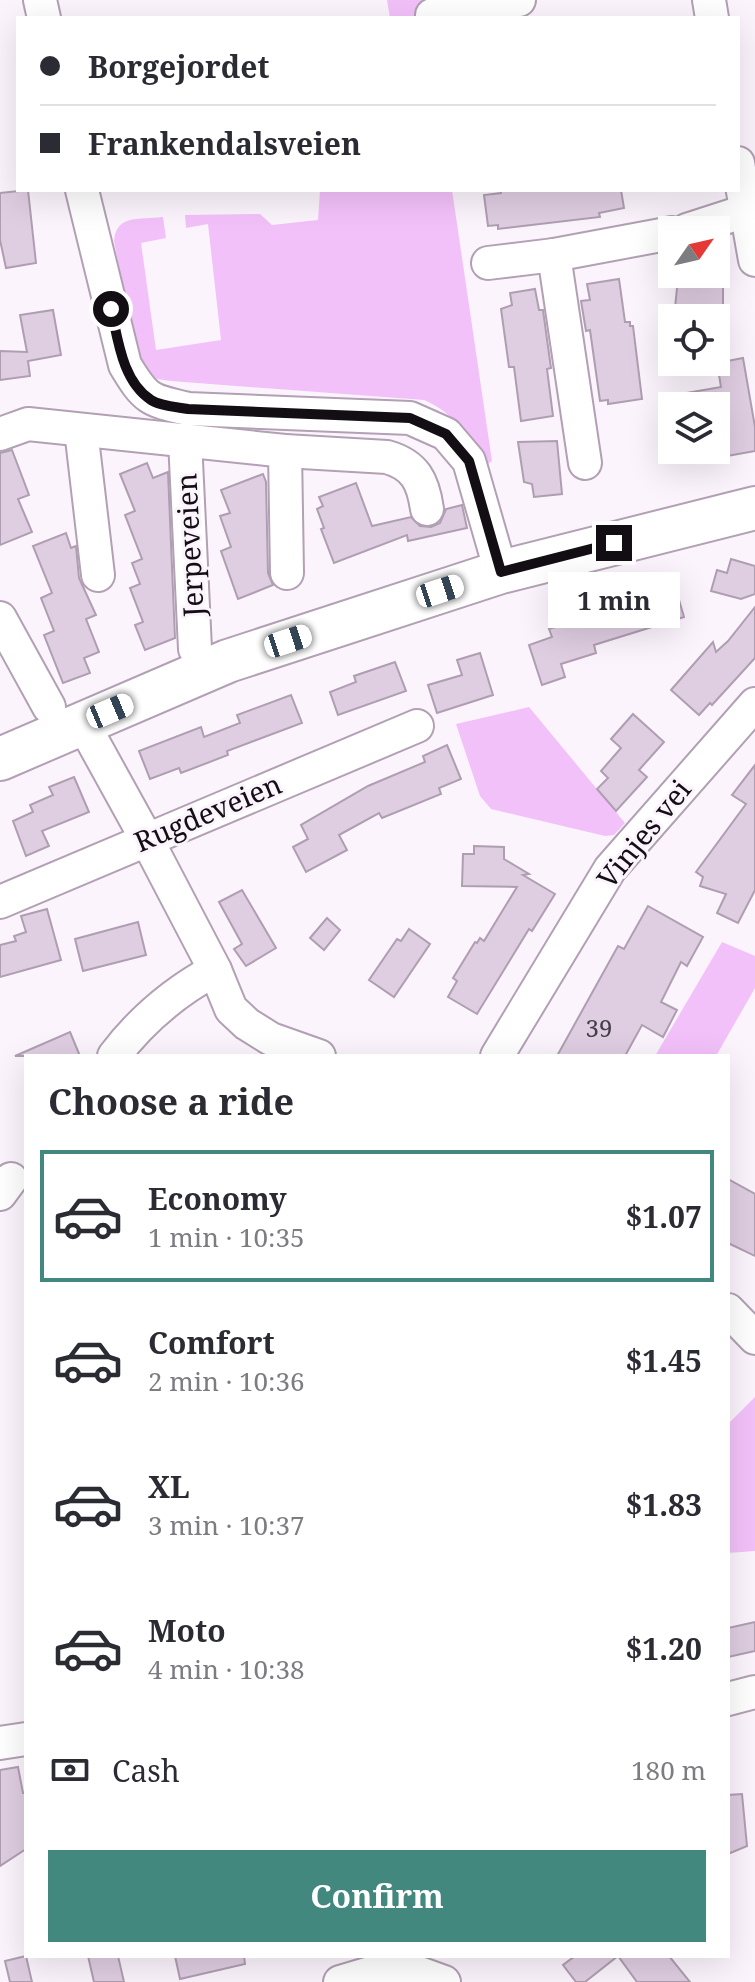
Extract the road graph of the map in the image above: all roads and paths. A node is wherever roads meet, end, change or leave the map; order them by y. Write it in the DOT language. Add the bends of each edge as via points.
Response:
graph roads {
  1 [pos="519,0"];
  2 [pos="432,15"];
  3 [pos="740,170"];
  4 [pos="82,192"];
  5 [pos="751,209"];
  6 [pos="730,216"];
  7 [pos="658,236"];
  8 [pos="554,255"];
  9 [pos="755,260"];
  10 [pos="488,263"];
  11 [pos="81,430"];
  12 [pos="0,434"];
  13 [pos="185,440"];
  14 [pos="285,451"];
  15 [pos="585,463"];
  16 [pos="755,508"];
  17 [pos="427,509"];
  18 [pos="501,572"];
  19 [pos="287,573"];
  20 [pos="98,575"];
  21 [pos="0,618"];
  22 [pos="195,649"];
  23 [pos="755,704"];
  24 [pos="66,715"];
  25 [pos="417,726"];
  26 [pos="0,759"];
  27 [pos="146,838"];
  28 [pos="0,902"];
  29 [pos="215,970"];
  30 [pos="116,1054"];
  31 [pos="313,1054"];
  32 [pos="498,1054"];
  33 [pos="730,1312"];
  34 [pos="755,1338"];
  35 [pos="755,1692"];
  36 [pos="730,1698"];
  37 [pos="24,1739"];
  38 [pos="0,1743"];
  39 [pos="394,1961"];
  40 [pos="340,1982"];
  41 [pos="444,1982"];
  1 -- 2 [label="street"];
  3 -- 5 [label="street"];
  4 -- 18 [label="street" via="125,365 152,401 188,409 410,418 446,434 469,461"];
  5 -- 6 [label="street"];
  5 -- 9 [label="street"];
  7 -- 8 [label="street"];
  8 -- 10 [label="street"];
  8 -- 15 [label="street"];
  11 -- 12 [label="street, Jerpeveien" via="28,424"];
  11 -- 13 [label="street, Jerpeveien"];
  11 -- 20 [label="street"];
  13 -- 14 [label="street, Jerpeveien"];
  13 -- 22 [label="street, Jerpeveien"];
  14 -- 17 [label="street, Jerpeveien" via="402,462 422,482"];
  14 -- 19 [label="street"];
  16 -- 18 [label="main road"];
  18 -- 24 [label="main road"];
  21 -- 24 [label="street"];
  23 -- 32 [label="street, Vinjes vei" via="610,869"];
  24 -- 26 [label="main road"];
  24 -- 27 [label="street"];
  25 -- 27 [label="street, Rugdeveien"];
  27 -- 28 [label="street, Rugdeveien"];
  27 -- 29 [label="street"];
  29 -- 30 [label="street" via="147,1016"];
  29 -- 31 [label="street" via="231,1009 247,1024"];
  33 -- 34 [label="street"];
  35 -- 36 [label="street"];
  37 -- 38 [label="street"];
  39 -- 40 [label="street"];
  39 -- 41 [label="street"];
}
